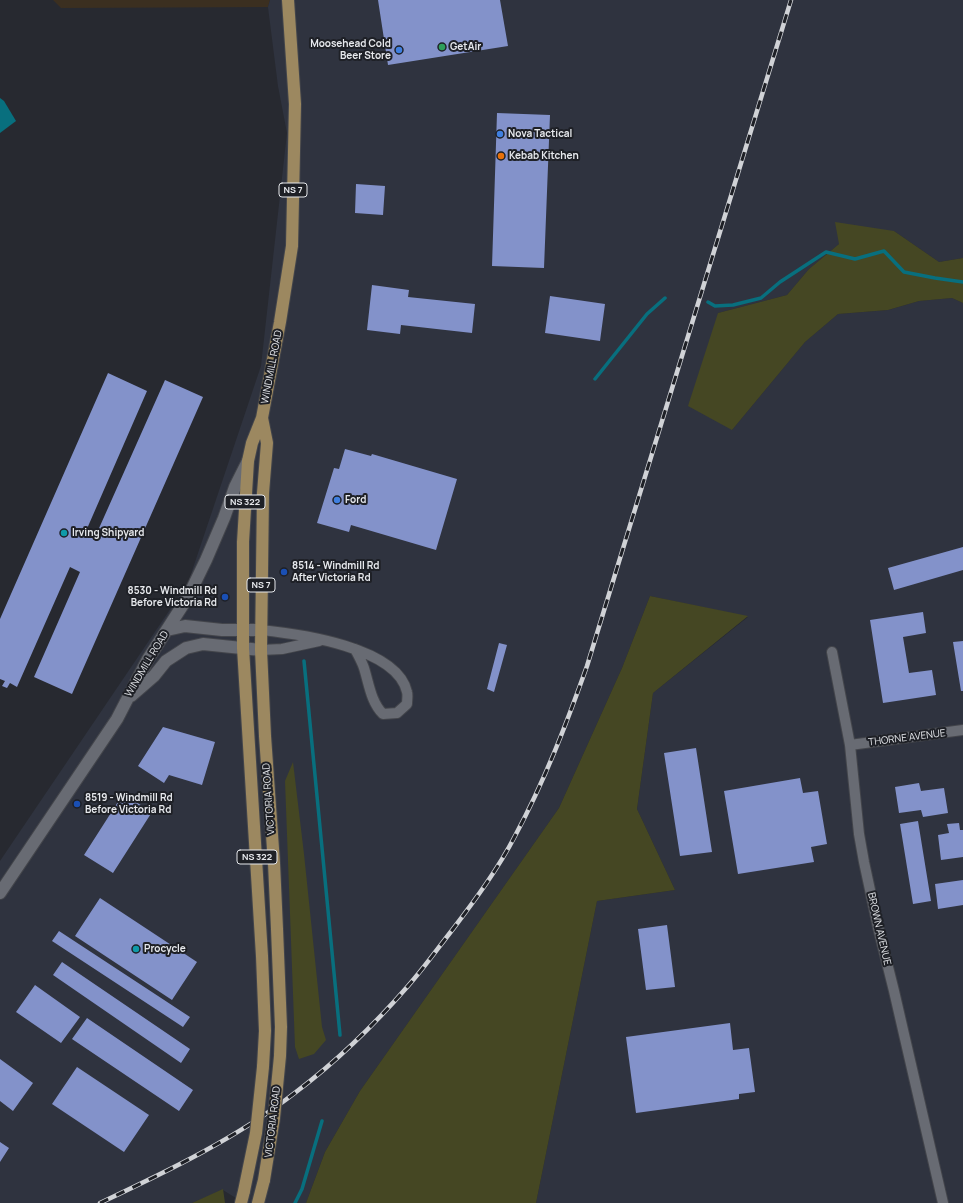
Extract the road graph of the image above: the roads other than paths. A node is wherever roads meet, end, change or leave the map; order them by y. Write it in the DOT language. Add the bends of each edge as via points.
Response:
graph roads {
  1 [pos="288,0"];
  2 [pos="262,418"];
  3 [pos="248,461"];
  4 [pos="242,629"];
  5 [pos="167,630"];
  6 [pos="261,630"];
  7 [pos="323,640"];
  8 [pos="243,648"];
  9 [pos="355,649"];
  10 [pos="261,650"];
  11 [pos="832,652"];
  12 [pos="124,703"];
  13 [pos="963,730"];
  14 [pos="850,745"];
  15 [pos="0,893"];
  16 [pos="242,1197"];
  17 [pos="258,1203"];
  18 [pos="943,1203"];
  1 -- 2 [label="main road, WINDMILL ROAD / NS 7" via="295,104 292,246"];
  2 -- 3 [label="main road, WINDMILL ROAD / NS 7"];
  2 -- 6 [label="main road, VICTORIA ROAD / NS 7" via="267,443 263,493"];
  3 -- 4 [label="main road, VICTORIA ROAD / NS 322" via="243,542"];
  3 -- 5 [label="main road, WINDMILL ROAD / NS 7" via="203,567"];
  4 -- 5 [label="main road" via="222,630 185,626"];
  4 -- 6 [label="main road"];
  4 -- 8 [label="main road, VICTORIA ROAD / NS 322"];
  5 -- 12 [label="main road, WINDMILL ROAD / NS 7"];
  6 -- 7 [label="street"];
  6 -- 10 [label="main road, VICTORIA ROAD / NS 7"];
  7 -- 9 [label="street"];
  7 -- 10 [label="street" via="282,649"];
  8 -- 10 [label="main road, WINDMILL ROAD / NS 7"];
  8 -- 12 [label="main road, WINDMILL ROAD / NS 7" via="203,644 186,648 166,661 154,676"];
  8 -- 16 [label="main road, VICTORIA ROAD / NS 322, bridge" via="265,1031 256,1133"];
  9 -- 9 [label="street" via="364,667 377,708 383,714 397,713 407,704 408,693 403,681 390,666"];
  10 -- 17 [label="main road, VICTORIA ROAD / NS 322, bridge" via="274,870 280,1056 274,1118"];
  11 -- 14 [label="street, BROWN AVENUE"];
  12 -- 15 [label="main road, WINDMILL ROAD / NS 7" via="117,719"];
  13 -- 14 [label="street, THORNE AVENUE"];
  14 -- 18 [label="street, BROWN AVENUE" via="864,862"];
}
